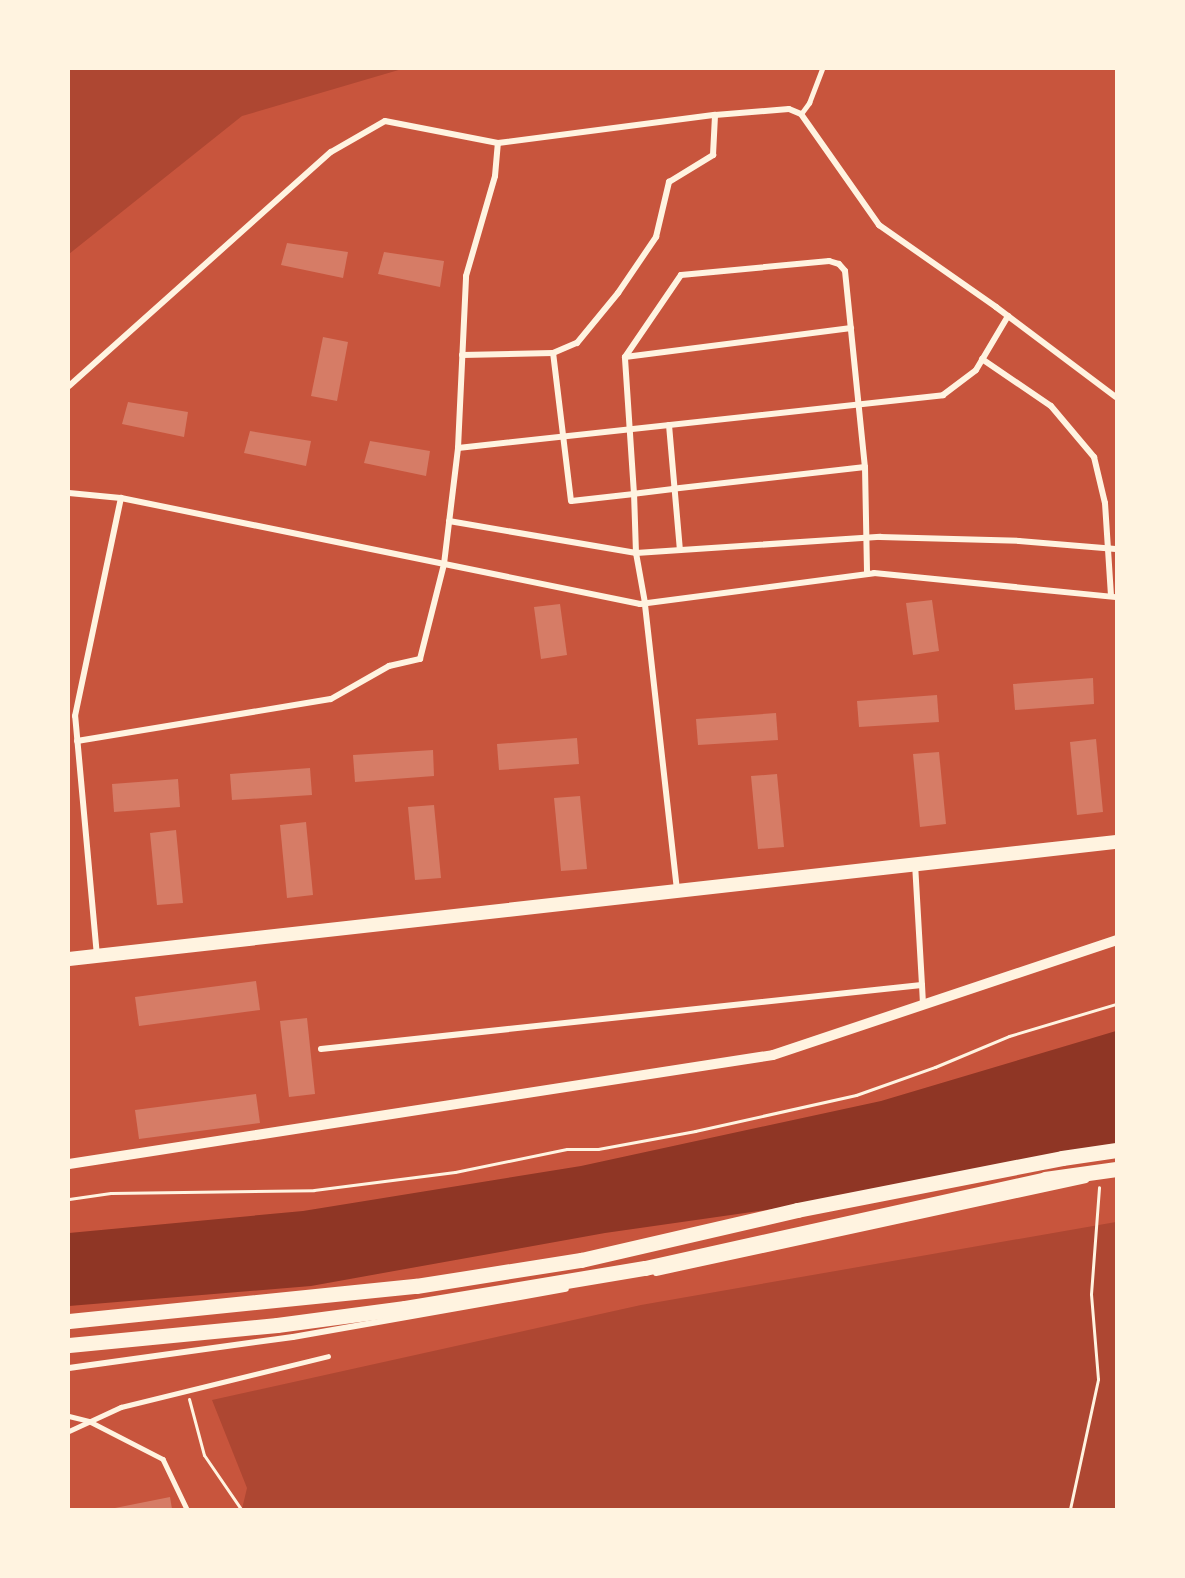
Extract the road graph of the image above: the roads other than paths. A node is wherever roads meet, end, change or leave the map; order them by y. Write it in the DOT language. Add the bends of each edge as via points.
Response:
graph roads {
  1 [pos="822,69"];
  2 [pos="801,114"];
  3 [pos="715,115"];
  4 [pos="498,143"];
  5 [pos="1008,316"];
  6 [pos="852,328"];
  7 [pos="553,353"];
  8 [pos="462,355"];
  9 [pos="625,357"];
  10 [pos="982,359"];
  11 [pos="69,386"];
  12 [pos="1116,397"];
  13 [pos="860,404"];
  14 [pos="669,425"];
  15 [pos="630,429"];
  16 [pos="561,436"];
  17 [pos="458,448"];
  18 [pos="865,467"];
  19 [pos="674,489"];
  20 [pos="69,493"];
  21 [pos="634,494"];
  22 [pos="121,498"];
  23 [pos="449,521"];
  24 [pos="868,538"];
  25 [pos="1106,547"];
  26 [pos="1116,549"];
  27 [pos="680,550"];
  28 [pos="636,553"];
  29 [pos="444,564"];
  30 [pos="867,574"];
  31 [pos="1113,597"];
  32 [pos="645,603"];
  33 [pos="77,741"];
  34 [pos="1116,842"];
  35 [pos="915,863"];
  36 [pos="677,892"];
  37 [pos="1116,940"];
  38 [pos="97,956"];
  39 [pos="69,959"];
  40 [pos="922,985"];
  41 [pos="923,1005"];
  42 [pos="321,1049"];
  43 [pos="1116,1150"];
  44 [pos="69,1164"];
  45 [pos="1116,1169"];
  46 [pos="1116,1176"];
  47 [pos="69,1322"];
  48 [pos="69,1345"];
  49 [pos="328,1356"];
  50 [pos="69,1368"];
  51 [pos="69,1416"];
  52 [pos="89,1421"];
  53 [pos="69,1431"];
  54 [pos="187,1509"];
  1 -- 2 [label="lane"];
  2 -- 3 [label="street" via="789,109"];
  2 -- 5 [label="street" via="879,225"];
  3 -- 4 [label="street"];
  3 -- 7 [label="street" via="713,155 669,182 656,237 577,343"];
  4 -- 8 [label="street" via="495,176 466,276"];
  4 -- 11 [label="street" via="385,121 331,152"];
  5 -- 10 [label="street"];
  5 -- 12 [label="street"];
  6 -- 9 [label="street"];
  6 -- 9 [label="street" via="845,271 829,261 681,275"];
  6 -- 13 [label="street"];
  7 -- 8 [label="street"];
  7 -- 16 [label="street"];
  8 -- 17 [label="street"];
  9 -- 15 [label="street"];
  10 -- 13 [label="street" via="976,370 943,395"];
  10 -- 25 [label="street" via="1051,406 1094,457 1105,503"];
  13 -- 14 [label="street"];
  13 -- 18 [label="street"];
  14 -- 15 [label="street"];
  14 -- 19 [label="street"];
  15 -- 16 [label="street"];
  15 -- 21 [label="street"];
  16 -- 17 [label="street"];
  16 -- 21 [label="street" via="571,501"];
  17 -- 23 [label="street"];
  18 -- 19 [label="street"];
  18 -- 24 [label="street"];
  19 -- 21 [label="street"];
  19 -- 27 [label="street"];
  20 -- 22 [label="street"];
  21 -- 28 [label="street"];
  22 -- 29 [label="street"];
  22 -- 33 [label="street" via="75,716"];
  23 -- 28 [label="street"];
  23 -- 29 [label="street"];
  24 -- 25 [label="street" via="1008,540"];
  24 -- 27 [label="street"];
  24 -- 30 [label="street"];
  25 -- 26 [label="street"];
  25 -- 31 [label="street"];
  27 -- 28 [label="street"];
  28 -- 32 [label="street"];
  29 -- 32 [label="street"];
  29 -- 33 [label="street" via="420,659 389,666 331,699"];
  30 -- 31 [label="street"];
  30 -- 32 [label="street"];
  32 -- 36 [label="street"];
  33 -- 38 [label="street"];
  34 -- 35 [label="main road"];
  35 -- 36 [label="main road"];
  35 -- 40 [label="street"];
  36 -- 38 [label="main road"];
  37 -- 41 [label="street"];
  38 -- 39 [label="main road"];
  40 -- 41 [label="street"];
  40 -- 42 [label="street"];
  41 -- 44 [label="street" via="773,1055"];
  43 -- 47 [label="highway" via="797,1210 581,1260 416,1286"];
  45 -- 48 [label="highway" via="1045,1179 634,1270 394,1310"];
  46 -- 50 [label="street" via="673,1270 293,1337"];
  49 -- 52 [label="lane" via="121,1407"];
  51 -- 52 [label="lane"];
  52 -- 53 [label="lane"];
  52 -- 54 [label="lane" via="164,1459"];
}
